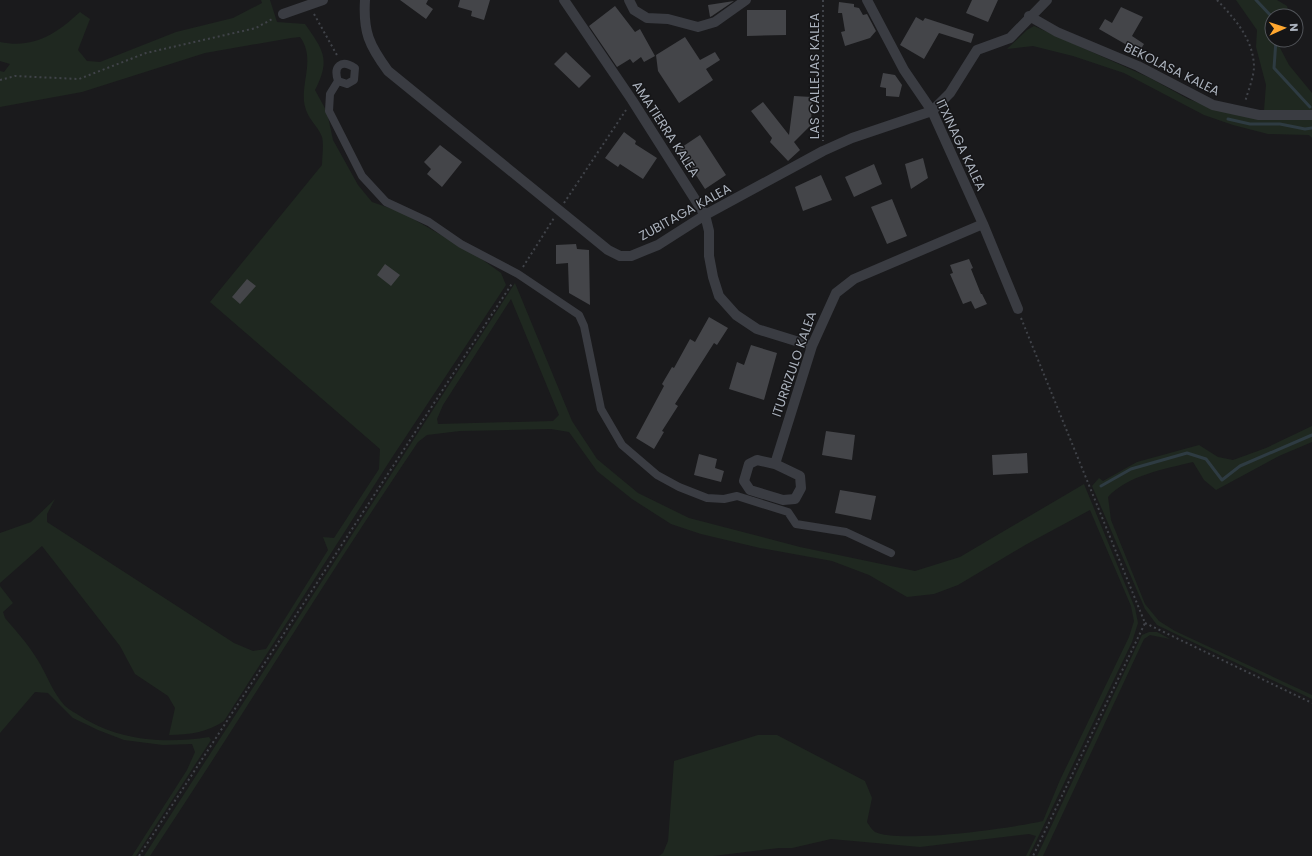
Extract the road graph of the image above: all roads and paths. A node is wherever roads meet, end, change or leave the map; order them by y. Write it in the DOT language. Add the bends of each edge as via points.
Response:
graph roads {
  1 [pos="323,0"];
  2 [pos="364,0"];
  3 [pos="564,0"];
  4 [pos="629,0"];
  5 [pos="746,0"];
  6 [pos="823,0"];
  7 [pos="867,0"];
  8 [pos="1217,0"];
  9 [pos="1042,1"];
  10 [pos="310,6"];
  11 [pos="283,14"];
  12 [pos="1029,16"];
  13 [pos="341,64"];
  14 [pos="0,80"];
  15 [pos="338,81"];
  16 [pos="632,100"];
  17 [pos="932,111"];
  18 [pos="1243,112"];
  19 [pos="1312,115"];
  20 [pos="823,151"];
  21 [pos="559,210"];
  22 [pos="705,215"];
  23 [pos="983,224"];
  24 [pos="518,274"];
  25 [pos="1018,309"];
  26 [pos="812,346"];
  27 [pos="775,464"];
  28 [pos="891,553"];
  29 [pos="1145,623"];
  30 [pos="1312,703"];
  31 [pos="139,856"];
  32 [pos="1033,856"];
  1 -- 10 [label="street"];
  2 -- 21 [label="street, ZUBITAGA KALEA" via="364,22 372,49 388,71"];
  3 -- 16 [label="street, AMATIERRA KALEA"];
  4 -- 5 [label="street" via="634,10 648,18 698,26 715,22"];
  6 -- 20 [label="path, LAS CALLEJAS KALEA"];
  7 -- 17 [label="street, ITXINAGA KALEA" via="904,70"];
  8 -- 18 [label="path" via="1243,31 1251,48 1254,67"];
  9 -- 12 [label="street, ZUBITAGA KALEA"];
  10 -- 11 [label="street"];
  10 -- 13 [label="path"];
  11 -- 14 [label="path" via="256,28 146,53 79,79 15,76"];
  12 -- 17 [label="street, ZUBITAGA KALEA" via="1010,38 977,50 950,94"];
  12 -- 18 [label="street, BEKOLASA KALEA" via="1057,32 1138,66 1213,104"];
  13 -- 15 [label="street" via="336,74"];
  13 -- 15 [label="street" via="349,64 355,68 355,76 354,80 347,84"];
  15 -- 24 [label="street" via="330,94 329,111 362,176 386,202 429,222 461,244"];
  16 -- 21 [label="path"];
  16 -- 22 [label="street, AMATIERRA KALEA"];
  17 -- 20 [label="street, ZUBITAGA KALEA" via="852,138"];
  17 -- 23 [label="street, ITXINAGA KALEA"];
  18 -- 19 [label="street, BEKOLASA KALEA" via="1259,115"];
  20 -- 22 [label="street, ZUBITAGA KALEA"];
  21 -- 22 [label="street, ZUBITAGA KALEA" via="608,250 620,256 631,256 658,245"];
  21 -- 24 [label="path"];
  22 -- 26 [label="street, AMATIERRA KALEA" via="710,231 709,256 719,296 736,315 758,329"];
  23 -- 25 [label="street, ITXINAGA KALEA"];
  23 -- 26 [label="street, ITURRIZULO KALEA" via="854,279 836,293"];
  24 -- 28 [label="street" via="579,315 584,326 602,409 622,445 657,475 707,498 724,499 737,496 788,512 796,524 846,532"];
  24 -- 31 [label="path"];
  25 -- 29 [label="path"];
  26 -- 27 [label="street, ITURRIZULO KALEA"];
  27 -- 27 [label="street" via="757,460 749,464 744,481 750,490 783,500 795,499 800,488 800,476"];
  29 -- 30 [label="path"];
  29 -- 32 [label="path"];
}
